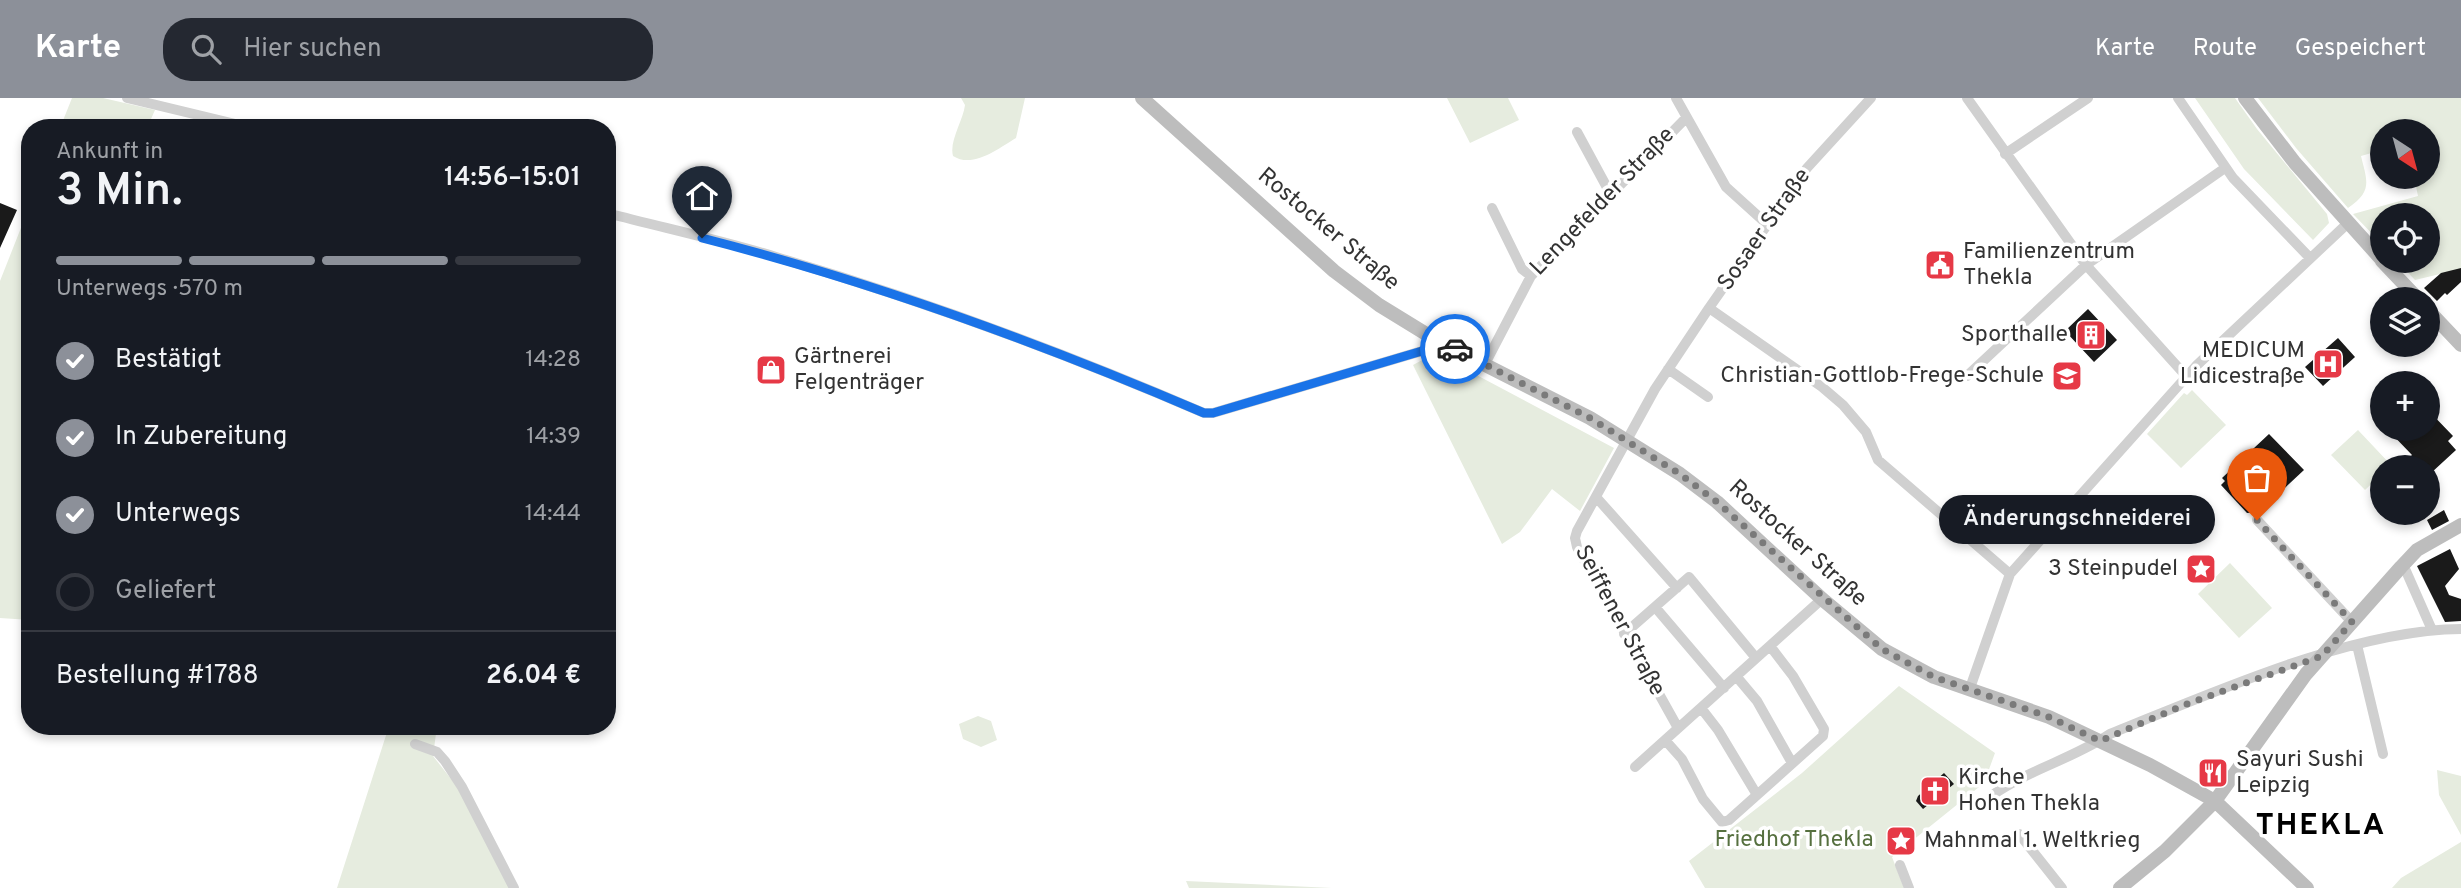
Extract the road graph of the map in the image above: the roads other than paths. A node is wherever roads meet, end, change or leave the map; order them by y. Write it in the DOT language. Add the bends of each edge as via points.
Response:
graph roads {
  1 [pos="127,98"];
  2 [pos="1142,98"];
  3 [pos="1676,98"];
  4 [pos="1871,98"];
  5 [pos="1967,98"];
  6 [pos="2088,98"];
  7 [pos="2178,98"];
  8 [pos="2245,98"];
  9 [pos="1686,118"];
  10 [pos="214,119"];
  11 [pos="1577,132"];
  12 [pos="2005,154"];
  13 [pos="2225,168"];
  14 [pos="1610,193"];
  15 [pos="1492,208"];
  16 [pos="616,215"];
  17 [pos="2347,223"];
  18 [pos="1768,225"];
  19 [pos="2370,247"];
  20 [pos="2310,258"];
  21 [pos="2086,265"];
  22 [pos="2394,273"];
  23 [pos="1531,276"];
  24 [pos="2407,287"];
  25 [pos="1709,309"];
  26 [pos="2440,323"];
  27 [pos="1436,340"];
  28 [pos="2461,345"];
  29 [pos="1485,364"];
  30 [pos="1668,369"];
  31 [pos="1967,376"];
  32 [pos="2186,376"];
  33 [pos="1708,397"];
  34 [pos="1627,439"];
  35 [pos="1596,497"];
  36 [pos="2257,520"];
  37 [pos="2461,525"];
  38 [pos="2400,567"];
  39 [pos="2010,574"];
  40 [pos="1677,588"];
  41 [pos="1822,599"];
  42 [pos="1655,607"];
  43 [pos="2352,622"];
  44 [pos="2461,629"];
  45 [pos="2432,630"];
  46 [pos="1624,634"];
  47 [pos="2357,645"];
  48 [pos="1770,646"];
  49 [pos="2322,656"];
  50 [pos="1756,658"];
  51 [pos="1736,676"];
  52 [pos="1724,688"];
  53 [pos="1970,688"];
  54 [pos="1701,708"];
  55 [pos="1678,728"];
  56 [pos="1665,740"];
  57 [pos="2100,741"];
  58 [pos="415,744"];
  59 [pos="2383,754"];
  60 [pos="1792,763"];
  61 [pos="1635,767"];
  62 [pos="1757,795"];
  63 [pos="1991,796"];
  64 [pos="2215,801"];
  65 [pos="2019,834"];
  66 [pos="1900,865"];
  67 [pos="514,888"];
  68 [pos="1909,888"];
  69 [pos="2062,888"];
  70 [pos="2120,888"];
  71 [pos="2306,888"];
  1 -- 10 [label="street"];
  2 -- 27 [label="main road, Rostocker Straße" via="1334,271"];
  3 -- 9 [label="street"];
  4 -- 18 [label="street, Sosaer Straße" via="1807,168"];
  5 -- 12 [label="street"];
  6 -- 12 [label="street"];
  7 -- 13 [label="street"];
  8 -- 17 [label="main road"];
  9 -- 14 [label="street, Lengefelder Straße"];
  9 -- 18 [label="street" via="1726,187"];
  11 -- 14 [label="street"];
  12 -- 21 [label="street"];
  13 -- 20 [label="street"];
  13 -- 21 [label="street"];
  14 -- 23 [label="street, Lengefelder Straße"];
  15 -- 23 [label="street" via="1522,270"];
  16 -- 27 [label="street" via="830,274 986,327 1204,413 1422,351"];
  17 -- 19 [label="main road"];
  17 -- 20 [label="street"];
  18 -- 25 [label="street, Sosaer Straße"];
  20 -- 32 [label="street"];
  21 -- 31 [label="street"];
  21 -- 32 [label="street"];
  22 -- 24 [label="main road"];
  23 -- 29 [label="street, Lengefelder Straße"];
  25 -- 30 [label="street, Sosaer Straße"];
  25 -- 39 [label="street" via="1843,405 1866,432 1878,460"];
  26 -- 28 [label="main road"];
  27 -- 29 [label="main road, Rostocker Straße"];
  29 -- 34 [label="main road, Rostocker Straße"];
  30 -- 33 [label="street"];
  30 -- 34 [label="street, Sosaer Straße"];
  32 -- 39 [label="street"];
  34 -- 35 [label="street, Seiffener Straße"];
  34 -- 41 [label="main road, Rostocker Straße" via="1717,502"];
  35 -- 40 [label="street"];
  35 -- 46 [label="street, Seiffener Straße" via="1575,538"];
  36 -- 43 [label="street"];
  37 -- 38 [label="main road" via="2417,550"];
  38 -- 43 [label="main road"];
  38 -- 45 [label="street" via="2406,571"];
  39 -- 53 [label="street"];
  40 -- 42 [label="street"];
  40 -- 50 [label="street" via="1689,577"];
  41 -- 48 [label="street"];
  41 -- 53 [label="main road, Rostocker Straße" via="1882,649 1934,677"];
  42 -- 46 [label="street"];
  42 -- 52 [label="street"];
  43 -- 49 [label="main road"];
  44 -- 45 [label="street"];
  45 -- 47 [label="street"];
  46 -- 55 [label="street, Seiffener Straße"];
  47 -- 49 [label="street"];
  47 -- 59 [label="street"];
  48 -- 50 [label="street"];
  48 -- 60 [label="street" via="1824,729 1823,736"];
  49 -- 57 [label="street" via="2184,705"];
  49 -- 64 [label="main road"];
  50 -- 51 [label="street"];
  51 -- 52 [label="street"];
  51 -- 60 [label="street"];
  52 -- 54 [label="street"];
  53 -- 57 [label="main road, Rostocker Straße"];
  54 -- 55 [label="street"];
  54 -- 62 [label="street"];
  55 -- 56 [label="street"];
  56 -- 61 [label="street"];
  56 -- 62 [label="street" via="1720,820 1728,820"];
  57 -- 63 [label="street" via="2014,780"];
  57 -- 64 [label="main road, Rostocker Straße"];
  58 -- 67 [label="street" via="437,752 445,761"];
  60 -- 62 [label="street"];
  64 -- 70 [label="main road"];
  64 -- 71 [label="main road, Rostocker Straße"];
  65 -- 69 [label="street"];
  66 -- 68 [label="street"];
}
